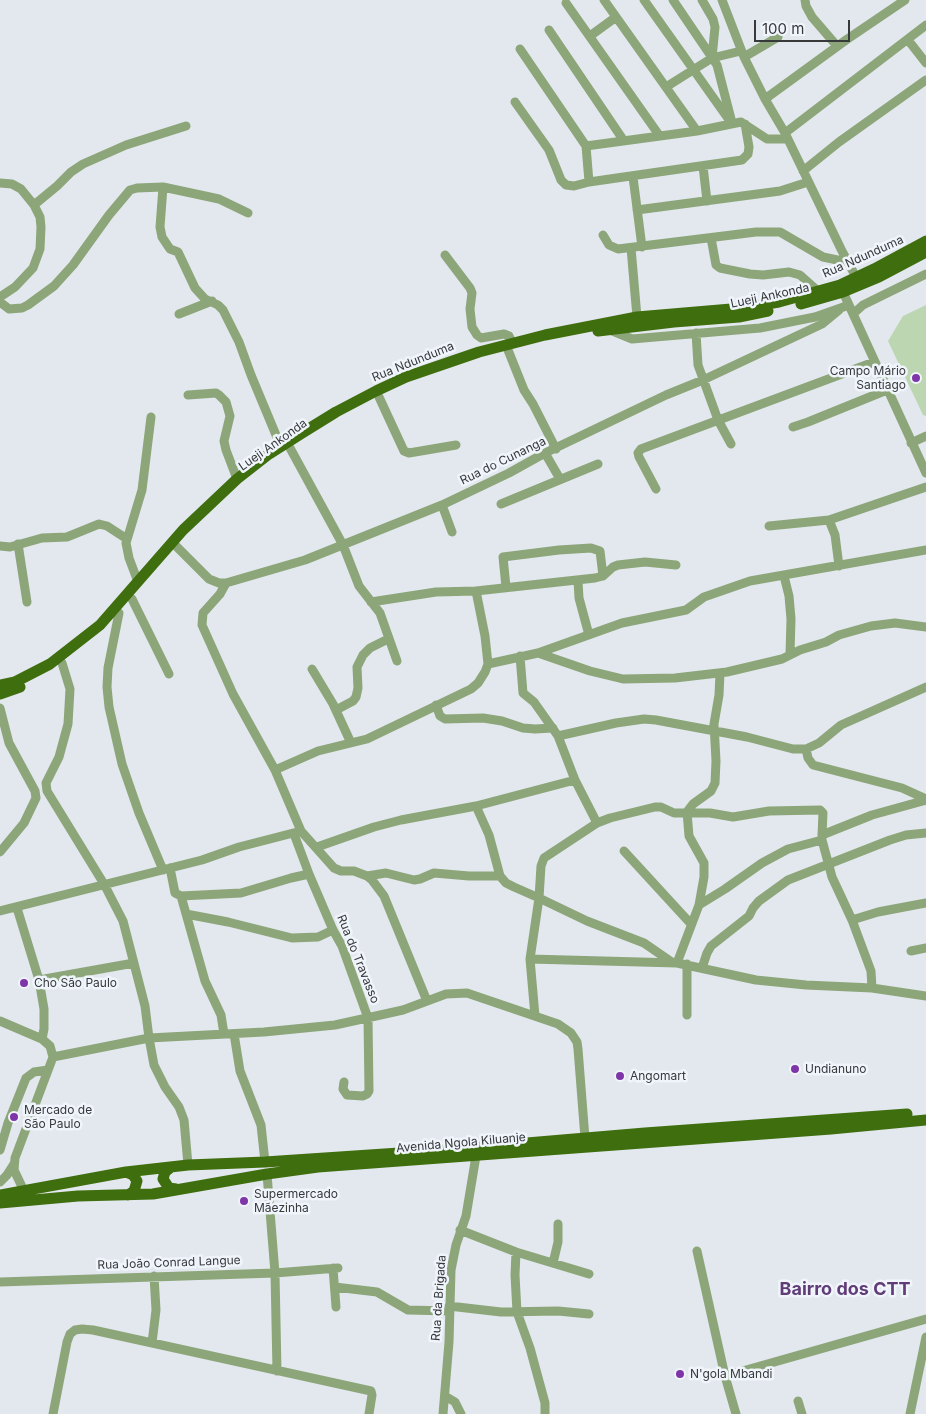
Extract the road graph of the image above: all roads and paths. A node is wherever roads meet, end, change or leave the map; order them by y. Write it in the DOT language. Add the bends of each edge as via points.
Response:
graph roads {
  1 [pos="604,0"];
  2 [pos="644,0"];
  3 [pos="673,0"];
  4 [pos="702,0"];
  5 [pos="722,0"];
  6 [pos="805,0"];
  7 [pos="905,0"];
  8 [pos="566,2"];
  9 [pos="616,17"];
  10 [pos="926,25"];
  11 [pos="549,30"];
  12 [pos="590,36"];
  13 [pos="778,38"];
  14 [pos="908,40"];
  15 [pos="837,46"];
  16 [pos="520,49"];
  17 [pos="743,54"];
  18 [pos="712,58"];
  19 [pos="926,63"];
  20 [pos="693,69"];
  21 [pos="926,80"];
  22 [pos="666,87"];
  23 [pos="765,99"];
  24 [pos="515,102"];
  25 [pos="732,124"];
  26 [pos="745,124"];
  27 [pos="186,126"];
  28 [pos="697,131"];
  29 [pos="659,135"];
  30 [pos="786,136"];
  31 [pos="624,141"];
  32 [pos="586,146"];
  33 [pos="703,166"];
  34 [pos="803,171"];
  35 [pos="633,176"];
  36 [pos="589,182"];
  37 [pos="808,182"];
  38 [pos="0,183"];
  39 [pos="163,186"];
  40 [pos="707,201"];
  41 [pos="34,205"];
  42 [pos="637,210"];
  43 [pos="248,213"];
  44 [pos="603,235"];
  45 [pos="710,238"];
  46 [pos="926,241"];
  47 [pos="642,247"];
  48 [pos="630,248"];
  49 [pos="926,252"];
  50 [pos="445,255"];
  51 [pos="847,262"];
  52 [pos="926,274"];
  53 [pos="856,277"];
  54 [pos="818,291"];
  55 [pos="842,292"];
  56 [pos="0,297"];
  57 [pos="0,302"];
  58 [pos="212,302"];
  59 [pos="849,305"];
  60 [pos="839,310"];
  61 [pos="179,314"];
  62 [pos="853,314"];
  63 [pos="637,317"];
  64 [pos="610,330"];
  65 [pos="696,333"];
  66 [pos="510,346"];
  67 [pos="874,362"];
  68 [pos="703,380"];
  69 [pos="887,390"];
  70 [pos="188,394"];
  71 [pos="379,397"];
  72 [pos="151,417"];
  73 [pos="718,420"];
  74 [pos="793,427"];
  75 [pos="926,436"];
  76 [pos="911,443"];
  77 [pos="731,444"];
  78 [pos="456,445"];
  79 [pos="286,447"];
  80 [pos="556,449"];
  81 [pos="545,453"];
  82 [pos="598,464"];
  83 [pos="926,473"];
  84 [pos="237,479"];
  85 [pos="560,479"];
  86 [pos="926,487"];
  87 [pos="656,490"];
  88 [pos="501,504"];
  89 [pos="442,505"];
  90 [pos="829,520"];
  91 [pos="769,526"];
  92 [pos="452,532"];
  93 [pos="127,539"];
  94 [pos="18,544"];
  95 [pos="344,545"];
  96 [pos="0,546"];
  97 [pos="176,546"];
  98 [pos="926,550"];
  99 [pos="676,565"];
  100 [pos="839,566"];
  101 [pos="604,576"];
  102 [pos="784,576"];
  103 [pos="578,581"];
  104 [pos="138,582"];
  105 [pos="226,583"];
  106 [pos="506,587"];
  107 [pos="476,591"];
  108 [pos="132,599"];
  109 [pos="27,602"];
  110 [pos="371,602"];
  111 [pos="119,613"];
  112 [pos="926,627"];
  113 [pos="589,635"];
  114 [pos="388,639"];
  115 [pos="538,653"];
  116 [pos="790,654"];
  117 [pos="520,656"];
  118 [pos="397,661"];
  119 [pos="62,663"];
  120 [pos="488,664"];
  121 [pos="312,669"];
  122 [pos="720,673"];
  123 [pos="169,674"];
  124 [pos="0,680"];
  125 [pos="16,685"];
  126 [pos="0,686"];
  127 [pos="925,689"];
  128 [pos="0,694"];
  129 [pos="436,704"];
  130 [pos="0,708"];
  131 [pos="336,710"];
  132 [pos="552,728"];
  133 [pos="714,732"];
  134 [pos="558,736"];
  135 [pos="351,744"];
  136 [pos="806,749"];
  137 [pos="275,770"];
  138 [pos="575,780"];
  139 [pos="46,787"];
  140 [pos="35,791"];
  141 [pos="926,799"];
  142 [pos="476,806"];
  143 [pos="687,812"];
  144 [pos="597,823"];
  145 [pos="298,832"];
  146 [pos="926,833"];
  147 [pos="822,838"];
  148 [pos="316,847"];
  149 [pos="624,851"];
  150 [pos="0,852"];
  151 [pos="827,864"];
  152 [pos="167,869"];
  153 [pos="309,874"];
  154 [pos="367,876"];
  155 [pos="500,876"];
  156 [pos="104,884"];
  157 [pos="181,896"];
  158 [pos="539,898"];
  159 [pos="926,903"];
  160 [pos="699,904"];
  161 [pos="17,908"];
  162 [pos="0,911"];
  163 [pos="186,914"];
  164 [pos="852,920"];
  165 [pos="691,924"];
  166 [pos="333,930"];
  167 [pos="926,948"];
  168 [pos="911,950"];
  169 [pos="530,959"];
  170 [pos="134,963"];
  171 [pos="675,963"];
  172 [pos="687,964"];
  173 [pos="702,968"];
  174 [pos="39,980"];
  175 [pos="872,988"];
  176 [pos="926,996"];
  177 [pos="427,1001"];
  178 [pos="687,1015"];
  179 [pos="535,1016"];
  180 [pos="368,1018"];
  181 [pos="0,1021"];
  182 [pos="229,1034"];
  183 [pos="149,1038"];
  184 [pos="42,1039"];
  185 [pos="53,1057"];
  186 [pos="48,1070"];
  187 [pos="344,1082"];
  188 [pos="926,1112"];
  189 [pos="926,1120"];
  190 [pos="585,1138"];
  191 [pos="0,1150"];
  192 [pos="0,1154"];
  193 [pos="476,1156"];
  194 [pos="14,1163"];
  195 [pos="188,1165"];
  196 [pos="171,1167"];
  197 [pos="266,1168"];
  198 [pos="126,1172"];
  199 [pos="0,1182"];
  200 [pos="176,1189"];
  201 [pos="24,1191"];
  202 [pos="0,1195"];
  203 [pos="128,1195"];
  204 [pos="0,1203"];
  205 [pos="558,1224"];
  206 [pos="460,1230"];
  207 [pos="697,1251"];
  208 [pos="516,1252"];
  209 [pos="553,1263"];
  210 [pos="275,1272"];
  211 [pos="589,1274"];
  212 [pos="154,1276"];
  213 [pos="0,1282"];
  214 [pos="335,1287"];
  215 [pos="336,1307"];
  216 [pos="449,1309"];
  217 [pos="517,1312"];
  218 [pos="589,1314"];
  219 [pos="926,1319"];
  220 [pos="926,1337"];
  221 [pos="152,1343"];
  222 [pos="277,1371"];
  223 [pos="725,1376"];
  224 [pos="445,1396"];
  225 [pos="798,1401"];
  226 [pos="53,1414"];
  227 [pos="369,1414"];
  228 [pos="443,1414"];
  229 [pos="461,1414"];
  230 [pos="545,1414"];
  231 [pos="736,1414"];
  232 [pos="802,1414"];
  233 [pos="910,1414"];
  1 -- 9 [label="street"];
  2 -- 20 [label="street"];
  3 -- 18 [label="street"];
  4 -- 18 [label="street" via="715,27"];
  5 -- 17 [label="street"];
  6 -- 15 [label="street" via="812,17"];
  7 -- 15 [label="street"];
  8 -- 12 [label="street"];
  9 -- 12 [label="street"];
  9 -- 22 [label="street"];
  10 -- 14 [label="street"];
  11 -- 31 [label="street"];
  12 -- 29 [label="street"];
  13 -- 17 [label="street"];
  14 -- 19 [label="street"];
  14 -- 30 [label="street"];
  15 -- 23 [label="street"];
  16 -- 32 [label="street"];
  17 -- 18 [label="street"];
  17 -- 23 [label="street"];
  18 -- 20 [label="street"];
  18 -- 25 [label="street" via="719,72"];
  20 -- 22 [label="street"];
  20 -- 25 [label="street"];
  21 -- 34 [label="street"];
  22 -- 28 [label="street"];
  23 -- 30 [label="street"];
  24 -- 36 [label="street" via="548,150 561,180 574,186"];
  25 -- 26 [label="street"];
  25 -- 28 [label="street"];
  26 -- 30 [label="street" via="767,139"];
  26 -- 33 [label="street" via="749,147 742,160"];
  27 -- 41 [label="street" via="126,145 83,164"];
  28 -- 29 [label="street"];
  29 -- 31 [label="street"];
  30 -- 34 [label="street"];
  31 -- 32 [label="street"];
  32 -- 36 [label="street"];
  33 -- 35 [label="street"];
  33 -- 40 [label="street"];
  34 -- 37 [label="street"];
  35 -- 36 [label="street"];
  35 -- 42 [label="street"];
  37 -- 40 [label="street" via="780,191"];
  37 -- 51 [label="street"];
  38 -- 41 [label="street" via="12,184 22,190"];
  39 -- 43 [label="street" via="219,199"];
  39 -- 57 [label="street" via="138,188 124,195 66,274 28,305 15,310"];
  39 -- 58 [label="street" via="162,237 170,249 178,252 195,288"];
  40 -- 42 [label="street"];
  41 -- 56 [label="street" via="41,227 37,260 26,276"];
  42 -- 47 [label="street"];
  44 -- 48 [label="street" via="612,248"];
  45 -- 47 [label="street"];
  45 -- 51 [label="street" via="780,232 824,257"];
  45 -- 54 [label="street" via="716,265 720,268 756,274 789,272 800,275"];
  46 -- 53 [label="main road, Rua Ndunduma"];
  47 -- 48 [label="street"];
  48 -- 63 [label="street"];
  49 -- 55 [label="main road, Lueji Ankonda"];
  50 -- 66 [label="street" via="472,293 472,327 477,335 481,338 504,334 509,336"];
  51 -- 53 [label="street"];
  52 -- 62 [label="street" via="863,305"];
  53 -- 54 [label="main road, Rua Ndunduma"];
  54 -- 63 [label="main road, Rua Ndunduma" via="743,308"];
  55 -- 59 [label="street"];
  55 -- 64 [label="main road, Lueji Ankonda" via="739,317"];
  58 -- 61 [label="street"];
  58 -- 79 [label="street" via="223,310"];
  59 -- 60 [label="street"];
  59 -- 62 [label="street"];
  60 -- 65 [label="street, Lueji Ankonda" via="776,326"];
  60 -- 68 [label="street, Rua do Cunanga" via="822,324"];
  62 -- 67 [label="street"];
  63 -- 66 [label="main road, Rua Ndunduma"];
  64 -- 65 [label="street, Lueji Ankonda" via="632,339"];
  64 -- 66 [label="main road, Lueji Ankonda"];
  65 -- 68 [label="street" via="697,359"];
  66 -- 71 [label="main road, Lueji Ankonda"];
  66 -- 79 [label="main road, Rua Ndunduma" via="454,360 376,391 336,412"];
  66 -- 80 [label="street" via="524,390"];
  67 -- 69 [label="street"];
  67 -- 73 [label="street"];
  68 -- 73 [label="street"];
  68 -- 80 [label="street, Rua do Cunanga"];
  69 -- 74 [label="street"];
  69 -- 76 [label="street"];
  70 -- 84 [label="street" via="216,393 226,402 230,416 224,441"];
  71 -- 78 [label="street" via="404,451 409,453"];
  71 -- 79 [label="main road, Lueji Ankonda"];
  72 -- 93 [label="street" via="142,490"];
  73 -- 77 [label="street"];
  73 -- 87 [label="street" via="638,452"];
  75 -- 76 [label="street"];
  76 -- 83 [label="street"];
  79 -- 84 [label="main road, Rua Ndunduma"];
  79 -- 95 [label="street"];
  79 -- 97 [label="main road, Lueji Ankonda" via="211,511"];
  80 -- 81 [label="street, Rua do Cunanga"];
  81 -- 85 [label="street"];
  81 -- 89 [label="street, Rua do Cunanga"];
  82 -- 85 [label="street"];
  84 -- 104 [label="main road, Rua Ndunduma" via="183,530"];
  85 -- 88 [label="street"];
  86 -- 90 [label="street"];
  89 -- 92 [label="street"];
  89 -- 95 [label="street, Rua do Cunanga"];
  90 -- 91 [label="street"];
  90 -- 100 [label="street" via="835,535"];
  93 -- 94 [label="street" via="110,527 99,524 67,537 42,538"];
  93 -- 104 [label="street" via="126,548"];
  94 -- 96 [label="street"];
  94 -- 109 [label="street"];
  95 -- 105 [label="street, Rua do Cunanga"];
  95 -- 110 [label="street" via="355,578"];
  97 -- 105 [label="street" via="209,578"];
  97 -- 108 [label="main road, Lueji Ankonda"];
  98 -- 100 [label="street"];
  99 -- 101 [label="street" via="645,562 618,565"];
  100 -- 102 [label="street"];
  101 -- 103 [label="street"];
  101 -- 106 [label="street" via="600,551 590,548 559,550 503,557"];
  102 -- 113 [label="street" via="750,581 704,597 682,612 638,619"];
  102 -- 116 [label="street" via="791,619"];
  103 -- 106 [label="street"];
  103 -- 113 [label="street"];
  104 -- 125 [label="main road, Rua Ndunduma" via="100,624 64,654"];
  105 -- 137 [label="street, Rua do Travasso" via="203,613 202,625 233,694"];
  106 -- 107 [label="street"];
  107 -- 110 [label="street" via="436,592"];
  107 -- 120 [label="street" via="486,636"];
  108 -- 111 [label="main road, Lueji Ankonda"];
  108 -- 123 [label="street"];
  110 -- 114 [label="street" via="380,613"];
  111 -- 119 [label="main road, Lueji Ankonda"];
  111 -- 152 [label="street" via="108,668 109,707 122,764 139,813"];
  112 -- 116 [label="street" via="895,623 871,626"];
  113 -- 115 [label="street"];
  114 -- 118 [label="street"];
  114 -- 131 [label="street" via="363,655 357,666 356,697"];
  115 -- 117 [label="street"];
  115 -- 122 [label="street" via="623,679"];
  116 -- 122 [label="street" via="782,659"];
  117 -- 120 [label="street"];
  117 -- 132 [label="street" via="522,693 534,702"];
  119 -- 125 [label="main road, Lueji Ankonda" via="40,678"];
  119 -- 139 [label="street" via="70,689 68,724"];
  120 -- 129 [label="street" via="482,678 471,689"];
  121 -- 131 [label="street"];
  122 -- 133 [label="street"];
  124 -- 125 [label="main road"];
  125 -- 126 [label="main road, Rua Ndunduma"];
  125 -- 128 [label="main road, Rua Ndunduma"];
  127 -- 136 [label="street" via="841,725"];
  129 -- 132 [label="street" via="442,718 483,718 523,728"];
  129 -- 135 [label="street"];
  130 -- 140 [label="street" via="9,744"];
  131 -- 135 [label="street"];
  132 -- 134 [label="street"];
  133 -- 134 [label="street" via="644,719"];
  133 -- 136 [label="street"];
  133 -- 143 [label="street" via="714,784 711,791 692,804"];
  134 -- 138 [label="street"];
  135 -- 137 [label="street" via="318,751"];
  136 -- 141 [label="street" via="813,765 902,788"];
  137 -- 145 [label="street, Rua do Travasso"];
  138 -- 142 [label="street"];
  138 -- 144 [label="street"];
  139 -- 140 [label="street"];
  139 -- 156 [label="street"];
  140 -- 150 [label="street" via="36,798 28,816"];
  141 -- 147 [label="street" via="872,815"];
  142 -- 148 [label="street" via="401,820"];
  142 -- 155 [label="street" via="489,835"];
  143 -- 144 [label="street" via="674,813 655,807"];
  143 -- 147 [label="street" via="734,816 769,811 820,810"];
  143 -- 160 [label="street" via="689,836 704,863"];
  144 -- 158 [label="street" via="544,858"];
  145 -- 148 [label="street"];
  145 -- 152 [label="street"];
  145 -- 153 [label="street, Rua do Travasso"];
  146 -- 151 [label="street" via="890,840"];
  147 -- 151 [label="street"];
  147 -- 160 [label="street" via="779,853"];
  148 -- 154 [label="street" via="336,870"];
  149 -- 165 [label="street"];
  151 -- 164 [label="street"];
  151 -- 173 [label="street" via="788,880 759,901 745,919 711,946"];
  152 -- 156 [label="street"];
  152 -- 157 [label="street" via="175,894"];
  153 -- 157 [label="street" via="241,893"];
  153 -- 166 [label="street, Rua do Travasso"];
  154 -- 155 [label="street" via="386,873 414,880 434,873"];
  154 -- 177 [label="street" via="384,896"];
  155 -- 158 [label="street" via="506,883"];
  156 -- 161 [label="street"];
  156 -- 170 [label="street" via="123,921"];
  157 -- 163 [label="street"];
  158 -- 169 [label="street"];
  158 -- 171 [label="street" via="644,943"];
  159 -- 164 [label="street"];
  160 -- 165 [label="street"];
  161 -- 162 [label="street"];
  161 -- 174 [label="street"];
  163 -- 166 [label="street" via="292,938 318,937"];
  163 -- 182 [label="street" via="205,981"];
  164 -- 175 [label="street" via="871,971"];
  165 -- 171 [label="street"];
  166 -- 180 [label="street, Rua do Travasso" via="345,953"];
  167 -- 168 [label="street"];
  169 -- 171 [label="street"];
  169 -- 179 [label="street"];
  170 -- 174 [label="street"];
  170 -- 183 [label="street"];
  171 -- 172 [label="street"];
  172 -- 173 [label="street"];
  172 -- 178 [label="street"];
  173 -- 175 [label="street" via="766,981"];
  174 -- 184 [label="street" via="44,1009"];
  175 -- 176 [label="street"];
  177 -- 179 [label="street" via="446,994 467,993"];
  177 -- 180 [label="street"];
  179 -- 190 [label="street" via="565,1028 577,1042"];
  180 -- 182 [label="street" via="292,1030"];
  180 -- 187 [label="street, Rua do Travasso" via="369,1091 363,1096 347,1095 343,1089"];
  181 -- 184 [label="street"];
  182 -- 183 [label="street"];
  182 -- 197 [label="street" via="261,1126"];
  183 -- 185 [label="street"];
  183 -- 195 [label="street" via="158,1075 182,1112"];
  184 -- 185 [label="street" via="50,1046"];
  185 -- 186 [label="street"];
  186 -- 191 [label="street" via="34,1072 26,1078"];
  186 -- 194 [label="street"];
  188 -- 190 [label="main road, Avenida Ngola Kiluanje"];
  189 -- 193 [label="main road, Avenida Ngola Kiluanje"];
  190 -- 197 [label="main road, Avenida Ngola Kiluanje"];
  192 -- 194 [label="street"];
  193 -- 197 [label="main road, Avenida Ngola Kiluanje" via="318,1168"];
  193 -- 206 [label="street, Rua da Brigada" via="466,1216"];
  194 -- 199 [label="street"];
  194 -- 201 [label="street"];
  195 -- 196 [label="main road, Avenida Ngola Kiluanje"];
  195 -- 197 [label="main road, Avenida Ngola Kiluanje"];
  196 -- 198 [label="main road, Avenida Ngola Kiluanje"];
  196 -- 200 [label="main road" via="165,1172 164,1182 169,1188"];
  197 -- 200 [label="main road, Avenida Ngola Kiluanje"];
  197 -- 210 [label="street"];
  198 -- 201 [label="main road, Avenida Ngola Kiluanje"];
  198 -- 203 [label="main road" via="137,1181 134,1191"];
  200 -- 203 [label="main road, Avenida Ngola Kiluanje"];
  201 -- 202 [label="main road, Avenida Ngola Kiluanje"];
  203 -- 204 [label="main road, Avenida Ngola Kiluanje"];
  205 -- 209 [label="street"];
  206 -- 208 [label="street"];
  206 -- 216 [label="street, Rua da Brigada" via="452,1264"];
  207 -- 223 [label="street"];
  208 -- 209 [label="street"];
  208 -- 217 [label="street"];
  209 -- 211 [label="street"];
  210 -- 212 [label="street, Rua João Conrad Langue"];
  210 -- 214 [label="street, Rua João Conrad Langue" via="335,1268"];
  210 -- 222 [label="street"];
  212 -- 213 [label="street, Rua João Conrad Langue"];
  212 -- 221 [label="street" via="156,1310"];
  214 -- 215 [label="street"];
  214 -- 216 [label="street" via="376,1292 408,1310"];
  216 -- 217 [label="street"];
  216 -- 224 [label="street, Rua da Brigada"];
  217 -- 218 [label="street"];
  217 -- 230 [label="street" via="530,1348"];
  219 -- 223 [label="street"];
  220 -- 233 [label="street"];
  221 -- 222 [label="street"];
  221 -- 226 [label="street" via="93,1330 76,1330 70,1334"];
  222 -- 227 [label="street" via="372,1393"];
  223 -- 231 [label="street"];
  224 -- 228 [label="street, Rua da Brigada"];
  224 -- 229 [label="street" via="455,1402"];
  225 -- 232 [label="street"];
}
